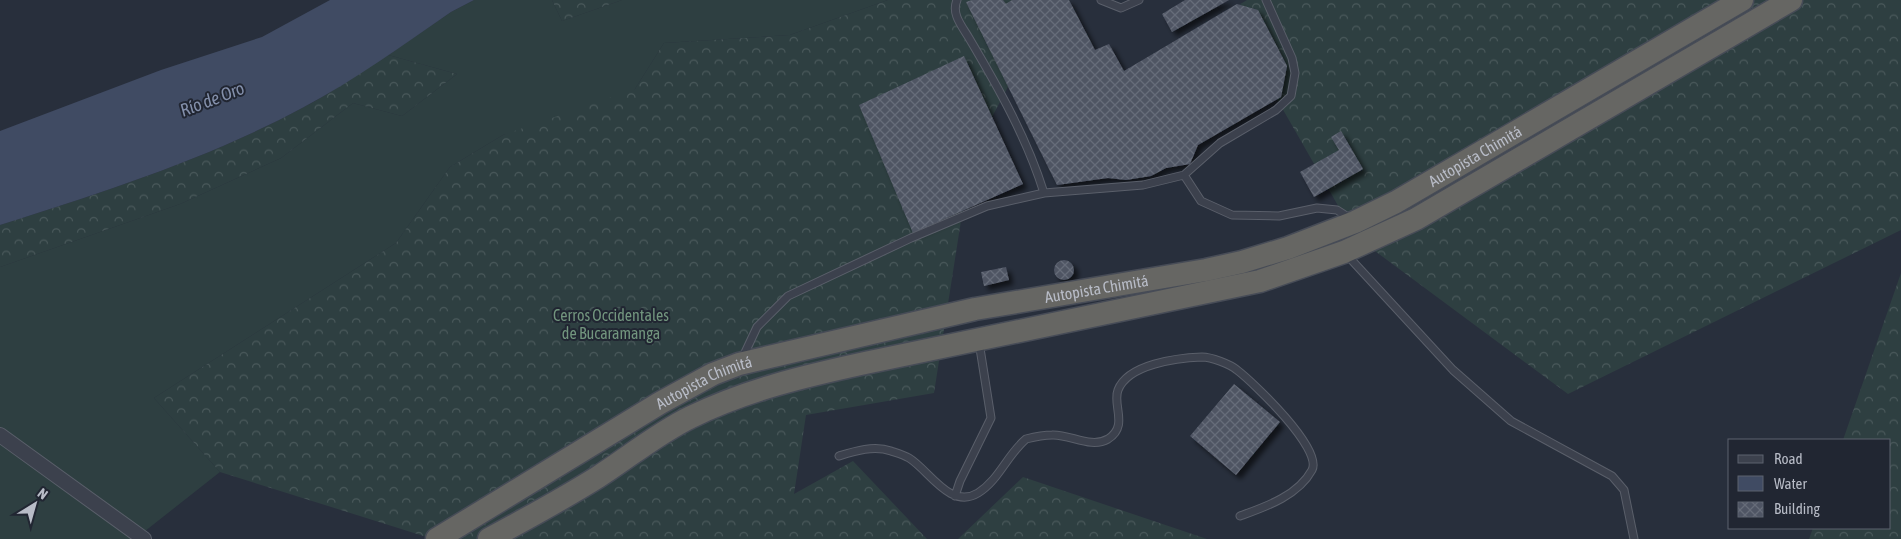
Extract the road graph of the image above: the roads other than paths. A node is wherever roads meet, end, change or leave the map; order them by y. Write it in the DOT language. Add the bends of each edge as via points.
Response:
graph roads {
  1 [pos="957,0"];
  2 [pos="1100,0"];
  3 [pos="1139,0"];
  4 [pos="1266,0"];
  5 [pos="1742,0"];
  6 [pos="1792,0"];
  7 [pos="1184,175"];
  8 [pos="1044,193"];
  9 [pos="1355,222"];
  10 [pos="1344,252"];
  11 [pos="979,340"];
  12 [pos="739,364"];
  13 [pos="0,435"];
  14 [pos="839,456"];
  15 [pos="956,496"];
  16 [pos="1240,516"];
  17 [pos="144,539"];
  18 [pos="438,539"];
  19 [pos="489,539"];
  20 [pos="1634,539"];
  1 -- 8 [label="lane" via="955,14 1015,120"];
  2 -- 3 [label="lane" via="1121,8"];
  4 -- 7 [label="lane" via="1292,58 1295,73 1291,96 1276,110 1220,143"];
  5 -- 9 [label="highway, Autopista Chimitá" via="1396,202"];
  6 -- 10 [label="highway, Autopista Chimitá" via="1416,219"];
  7 -- 8 [label="lane" via="1143,185"];
  7 -- 9 [label="lane" via="1201,201 1232,216 1279,216 1317,208 1337,210"];
  8 -- 12 [label="lane" via="987,206 788,296 757,327"];
  9 -- 12 [label="highway, Autopista Chimitá" via="1288,248 1206,270 975,308"];
  10 -- 11 [label="highway, Autopista Chimitá" via="1260,281"];
  10 -- 20 [label="lane" via="1454,370 1511,421 1612,476 1624,490"];
  11 -- 15 [label="lane" via="991,418"];
  11 -- 19 [label="highway, Autopista Chimitá" via="803,376 721,403 689,418 596,478"];
  12 -- 18 [label="highway, Autopista Chimitá" via="713,374 660,403"];
  13 -- 17 [label="street"];
  14 -- 15 [label="lane" via="862,450 889,450 909,458"];
  15 -- 16 [label="lane" via="976,494 989,486 1026,439 1054,435 1100,442 1109,438 1118,428 1117,391 1129,374 1155,363 1204,356 1236,368 1271,402 1310,450 1313,460 1312,469 1281,500"];
}
